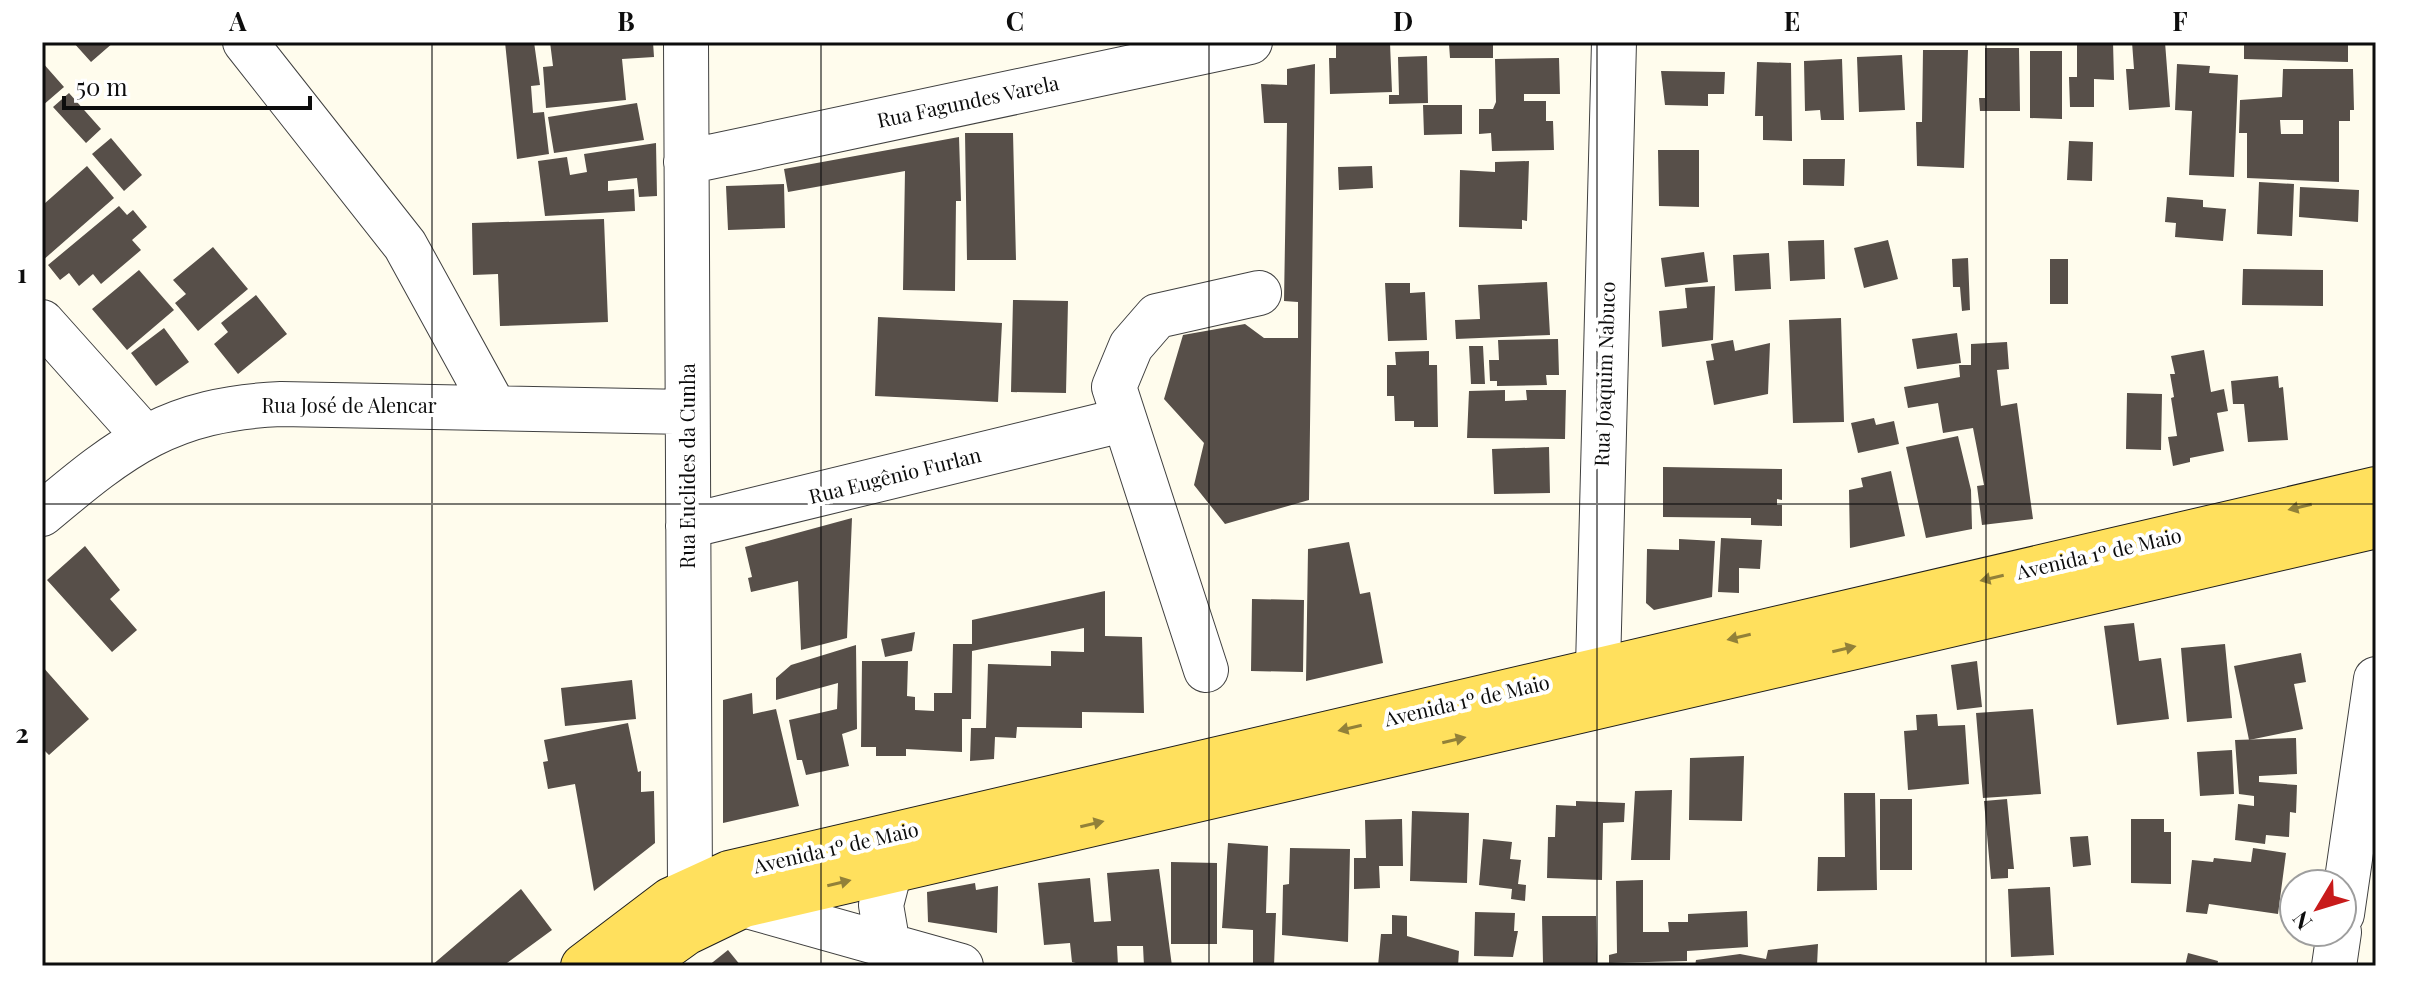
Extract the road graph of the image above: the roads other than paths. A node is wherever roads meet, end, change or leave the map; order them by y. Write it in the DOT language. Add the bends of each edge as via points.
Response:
graph roads {
  1 [pos="245,42"];
  2 [pos="686,42"];
  3 [pos="1250,42"];
  4 [pos="1614,42"];
  5 [pos="686,162"];
  6 [pos="1259,293"];
  7 [pos="42,322"];
  8 [pos="494,407"];
  9 [pos="687,412"];
  10 [pos="1112,423"];
  11 [pos="144,436"];
  12 [pos="2376,489"];
  13 [pos="42,514"];
  14 [pos="688,526"];
  15 [pos="2376,526"];
  16 [pos="1206,670"];
  17 [pos="2376,679"];
  18 [pos="1597,688"];
  19 [pos="2349,868"];
  20 [pos="890,870"];
  21 [pos="690,890"];
  22 [pos="744,905"];
  23 [pos="885,956"];
  24 [pos="583,966"];
  25 [pos="640,966"];
  26 [pos="961,966"];
  1 -- 8 [label="street" via="405,245"];
  2 -- 5 [label="street, Rua Euclides da Cunha"];
  3 -- 5 [label="street, Rua Fagundes Varela"];
  4 -- 18 [label="street, Rua Joaquim Nabuco"];
  5 -- 9 [label="street, Rua Euclides da Cunha"];
  6 -- 10 [label="street" via="1157,316 1131,346 1114,387"];
  7 -- 11 [label="street"];
  8 -- 9 [label="street, Rua José de Alencar"];
  8 -- 11 [label="street, Rua José de Alencar" via="233,406"];
  9 -- 14 [label="street, Rua Euclides da Cunha"];
  10 -- 14 [label="street, Rua Eugênio Furlan"];
  10 -- 16 [label="street"];
  11 -- 13 [label="street, Rua José de Alencar"];
  12 -- 18 [label="main road, Avenida 1º de Maio, one-way"];
  14 -- 21 [label="street, Rua Euclides da Cunha"];
  18 -- 15 [label="main road, Avenida 1º de Maio, one-way"];
  17 -- 19 [label="street"];
  20 -- 18 [label="main road, Avenida 1º de Maio, one-way"];
  18 -- 21 [label="main road, Avenida 1º de Maio, one-way" via="729,873"];
  22 -- 20 [label="main road, Avenida 1º de Maio, one-way"];
  20 -- 23 [label="street" via="881,905"];
  21 -- 22 [label="main road"];
  21 -- 24 [label="main road, Avenida 1º de Maio"];
  22 -- 23 [label="street"];
  22 -- 25 [label="main road, Avenida 1º de Maio" via="712,918"];
  23 -- 26 [label="street"];
}
